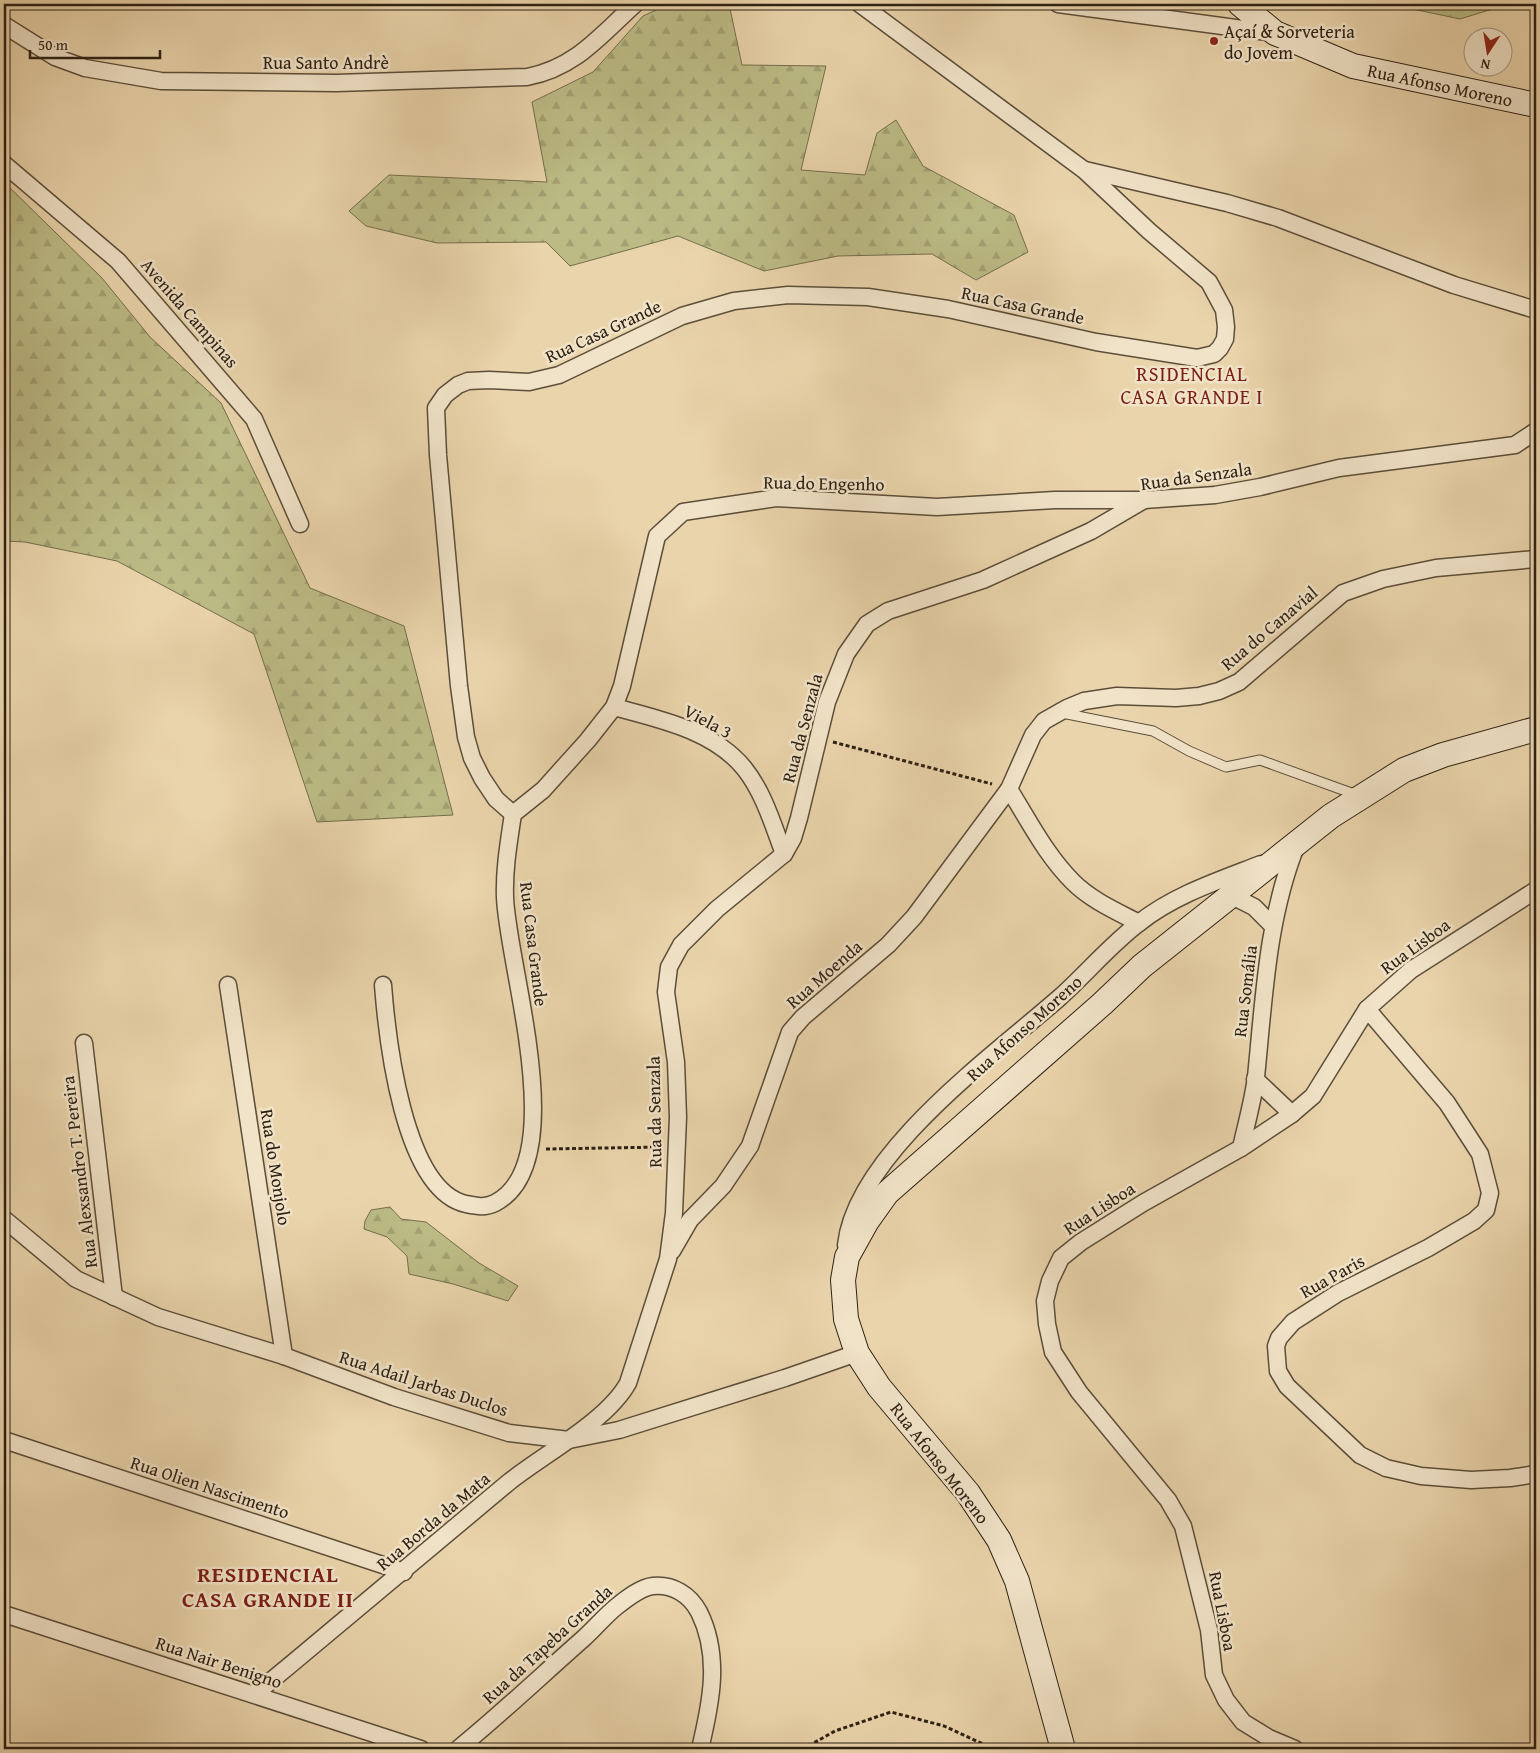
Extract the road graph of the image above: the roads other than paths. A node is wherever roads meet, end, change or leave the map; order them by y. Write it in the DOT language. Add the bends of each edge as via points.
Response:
graph roads {
  1 [pos="635,4"];
  2 [pos="860,4"];
  3 [pos="1058,4"];
  4 [pos="1240,4"];
  5 [pos="4,25"];
  6 [pos="1275,33"];
  7 [pos="1536,105"];
  8 [pos="4,164"];
  9 [pos="1084,170"];
  10 [pos="1536,310"];
  11 [pos="1536,432"];
  12 [pos="1144,500"];
  13 [pos="300,524"];
  14 [pos="1536,559"];
  15 [pos="614,707"];
  16 [pos="1059,712"];
  17 [pos="1531,732"];
  18 [pos="1009,789"];
  19 [pos="1362,796"];
  20 [pos="513,814"];
  21 [pos="1298,840"];
  22 [pos="784,854"];
  23 [pos="1277,858"];
  24 [pos="1536,890"];
  25 [pos="1230,895"];
  26 [pos="1139,923"];
  27 [pos="1273,926"];
  28 [pos="228,985"];
  29 [pos="383,985"];
  30 [pos="1367,1008"];
  31 [pos="84,1043"];
  32 [pos="1255,1079"];
  33 [pos="1292,1114"];
  34 [pos="1241,1148"];
  35 [pos="4,1220"];
  36 [pos="668,1259"];
  37 [pos="846,1267"];
  38 [pos="114,1297"];
  39 [pos="857,1353"];
  40 [pos="284,1356"];
  41 [pos="4,1440"];
  42 [pos="569,1440"];
  43 [pos="1536,1474"];
  44 [pos="404,1572"];
  45 [pos="4,1614"];
  46 [pos="255,1694"];
  47 [pos="420,1749"];
  48 [pos="458,1749"];
  49 [pos="700,1749"];
  50 [pos="1063,1749"];
  51 [pos="1295,1749"];
  1 -- 5 [label="street, Rua Santo Andrè" via="583,54 547,74 527,78 336,83 161,81 85,68 55,57"];
  2 -- 9 [label="street, Rua Casa Grande"];
  3 -- 6 [label="street"];
  4 -- 6 [label="main road, Rua Afonso Moreno"];
  6 -- 7 [label="main road, Rua Afonso Moreno" via="1353,66"];
  8 -- 13 [label="street, Avenida Campinas" via="118,261 254,418"];
  9 -- 10 [label="street" via="1278,218 1454,285"];
  9 -- 20 [label="street, Rua Casa Grande" via="1208,282 1224,310 1226,327 1220,348 1214,354 1197,358 1096,342 948,309 868,297 788,296 734,301 682,316 559,375 529,382 468,381 445,395 436,408 437,448 466,737 482,778 496,799"];
  11 -- 12 [label="street, Rua da Senzala" via="1515,445 1339,468 1214,495"];
  12 -- 15 [label="street, Rua do Engenho" via="1055,500 937,507 776,498 683,512 657,536 622,686"];
  12 -- 22 [label="street, Rua da Senzala" via="1091,532 983,580 888,611 867,624 846,654 826,702 799,818"];
  14 -- 16 [label="street, Rua do Canavial" via="1436,568 1383,579 1343,593 1240,682 1219,691 1176,698 1117,696 1084,702"];
  15 -- 20 [label="street, Rua do Engenho" via="543,790"];
  15 -- 22 [label="street, Viela 3" via="668,722 718,745 743,767 757,788"];
  16 -- 18 [label="street, Rua do Canavial" via="1044,721 1033,735"];
  16 -- 19 [label="lane" via="1153,731 1188,751 1226,766 1260,760"];
  17 -- 19 [label="main road, Rua Afonso Moreno" via="1442,755 1404,770"];
  18 -- 26 [label="street" via="1051,857 1074,883 1111,909"];
  18 -- 36 [label="street, Rua Moenda" via="939,884 888,945 803,1017 790,1032 750,1146 723,1186 690,1220"];
  19 -- 21 [label="main road, Rua Afonso Moreno"];
  20 -- 29 [label="street, Rua Casa Grande" via="504,897 531,1077 532,1111 530,1149 523,1171 510,1192 495,1203 481,1207 458,1202 445,1193 432,1178 411,1139 387,1039"];
  21 -- 23 [label="main road, Rua Afonso Moreno"];
  21 -- 27 [label="street, Rua Somália" via="1285,872"];
  22 -- 36 [label="street, Rua da Senzala" via="717,909 681,945 669,967 666,992 676,1062 678,1116 674,1213"];
  23 -- 25 [label="main road, Rua Afonso Moreno"];
  23 -- 26 [label="street, Rua Afonso Moreno" via="1181,897"];
  24 -- 30 [label="street, Rua Lisboa" via="1411,970"];
  25 -- 27 [label="street" via="1254,907"];
  25 -- 37 [label="main road, Rua Afonso Moreno" via="1142,966 887,1193 867,1221"];
  26 -- 37 [label="street, Rua Afonso Moreno" via="903,1139 868,1185 846,1243"];
  27 -- 32 [label="street, Rua Somália"];
  28 -- 40 [label="street, Rua do Monjolo"];
  30 -- 33 [label="street, Rua Lisboa" via="1313,1096"];
  30 -- 43 [label="street, Rua Paris" via="1447,1103 1480,1154 1490,1193 1486,1210 1474,1221 1428,1248 1338,1293 1293,1322 1276,1346 1278,1371 1287,1386 1360,1455 1386,1468 1421,1476 1471,1480"];
  31 -- 38 [label="street, Rua Alexsandro T. Pereira"];
  32 -- 33 [label="street"];
  32 -- 34 [label="street, Rua Somália"];
  33 -- 34 [label="street, Rua Lisboa"];
  34 -- 51 [label="street, Rua Lisboa" via="1143,1203 1080,1242 1061,1258 1050,1281 1046,1301 1047,1324 1053,1352 1079,1392 1168,1500 1183,1526 1208,1630 1214,1675 1226,1700 1243,1722"];
  35 -- 38 [label="street, Rua Adail Jarbas Duclos" via="76,1279"];
  36 -- 42 [label="street, Rua da Senzala" via="621,1396"];
  37 -- 39 [label="main road, Rua Afonso Moreno" via="843,1280 846,1319"];
  38 -- 40 [label="street, Rua Adail Jarbas Duclos" via="158,1317"];
  39 -- 42 [label="street, Rua Adail Jarbas Duclos" via="619,1430"];
  39 -- 50 [label="main road, Rua Afonso Moreno" via="879,1387 968,1493 999,1540 1017,1581"];
  40 -- 42 [label="street, Rua Adail Jarbas Duclos" via="470,1422 509,1433"];
  41 -- 44 [label="street, Rua Olien Nascimento"];
  42 -- 44 [label="street, Rua Borda da Mata" via="511,1481"];
  44 -- 46 [label="street, Rua Borda da Mata"];
  45 -- 46 [label="street, Rua Nair Benigno"];
  46 -- 47 [label="street, Rua Nair Benigno"];
  48 -- 49 [label="street, Rua da Tapeba Granda" via="615,1608 651,1586 682,1592 693,1602 710,1641 713,1672"];
}
